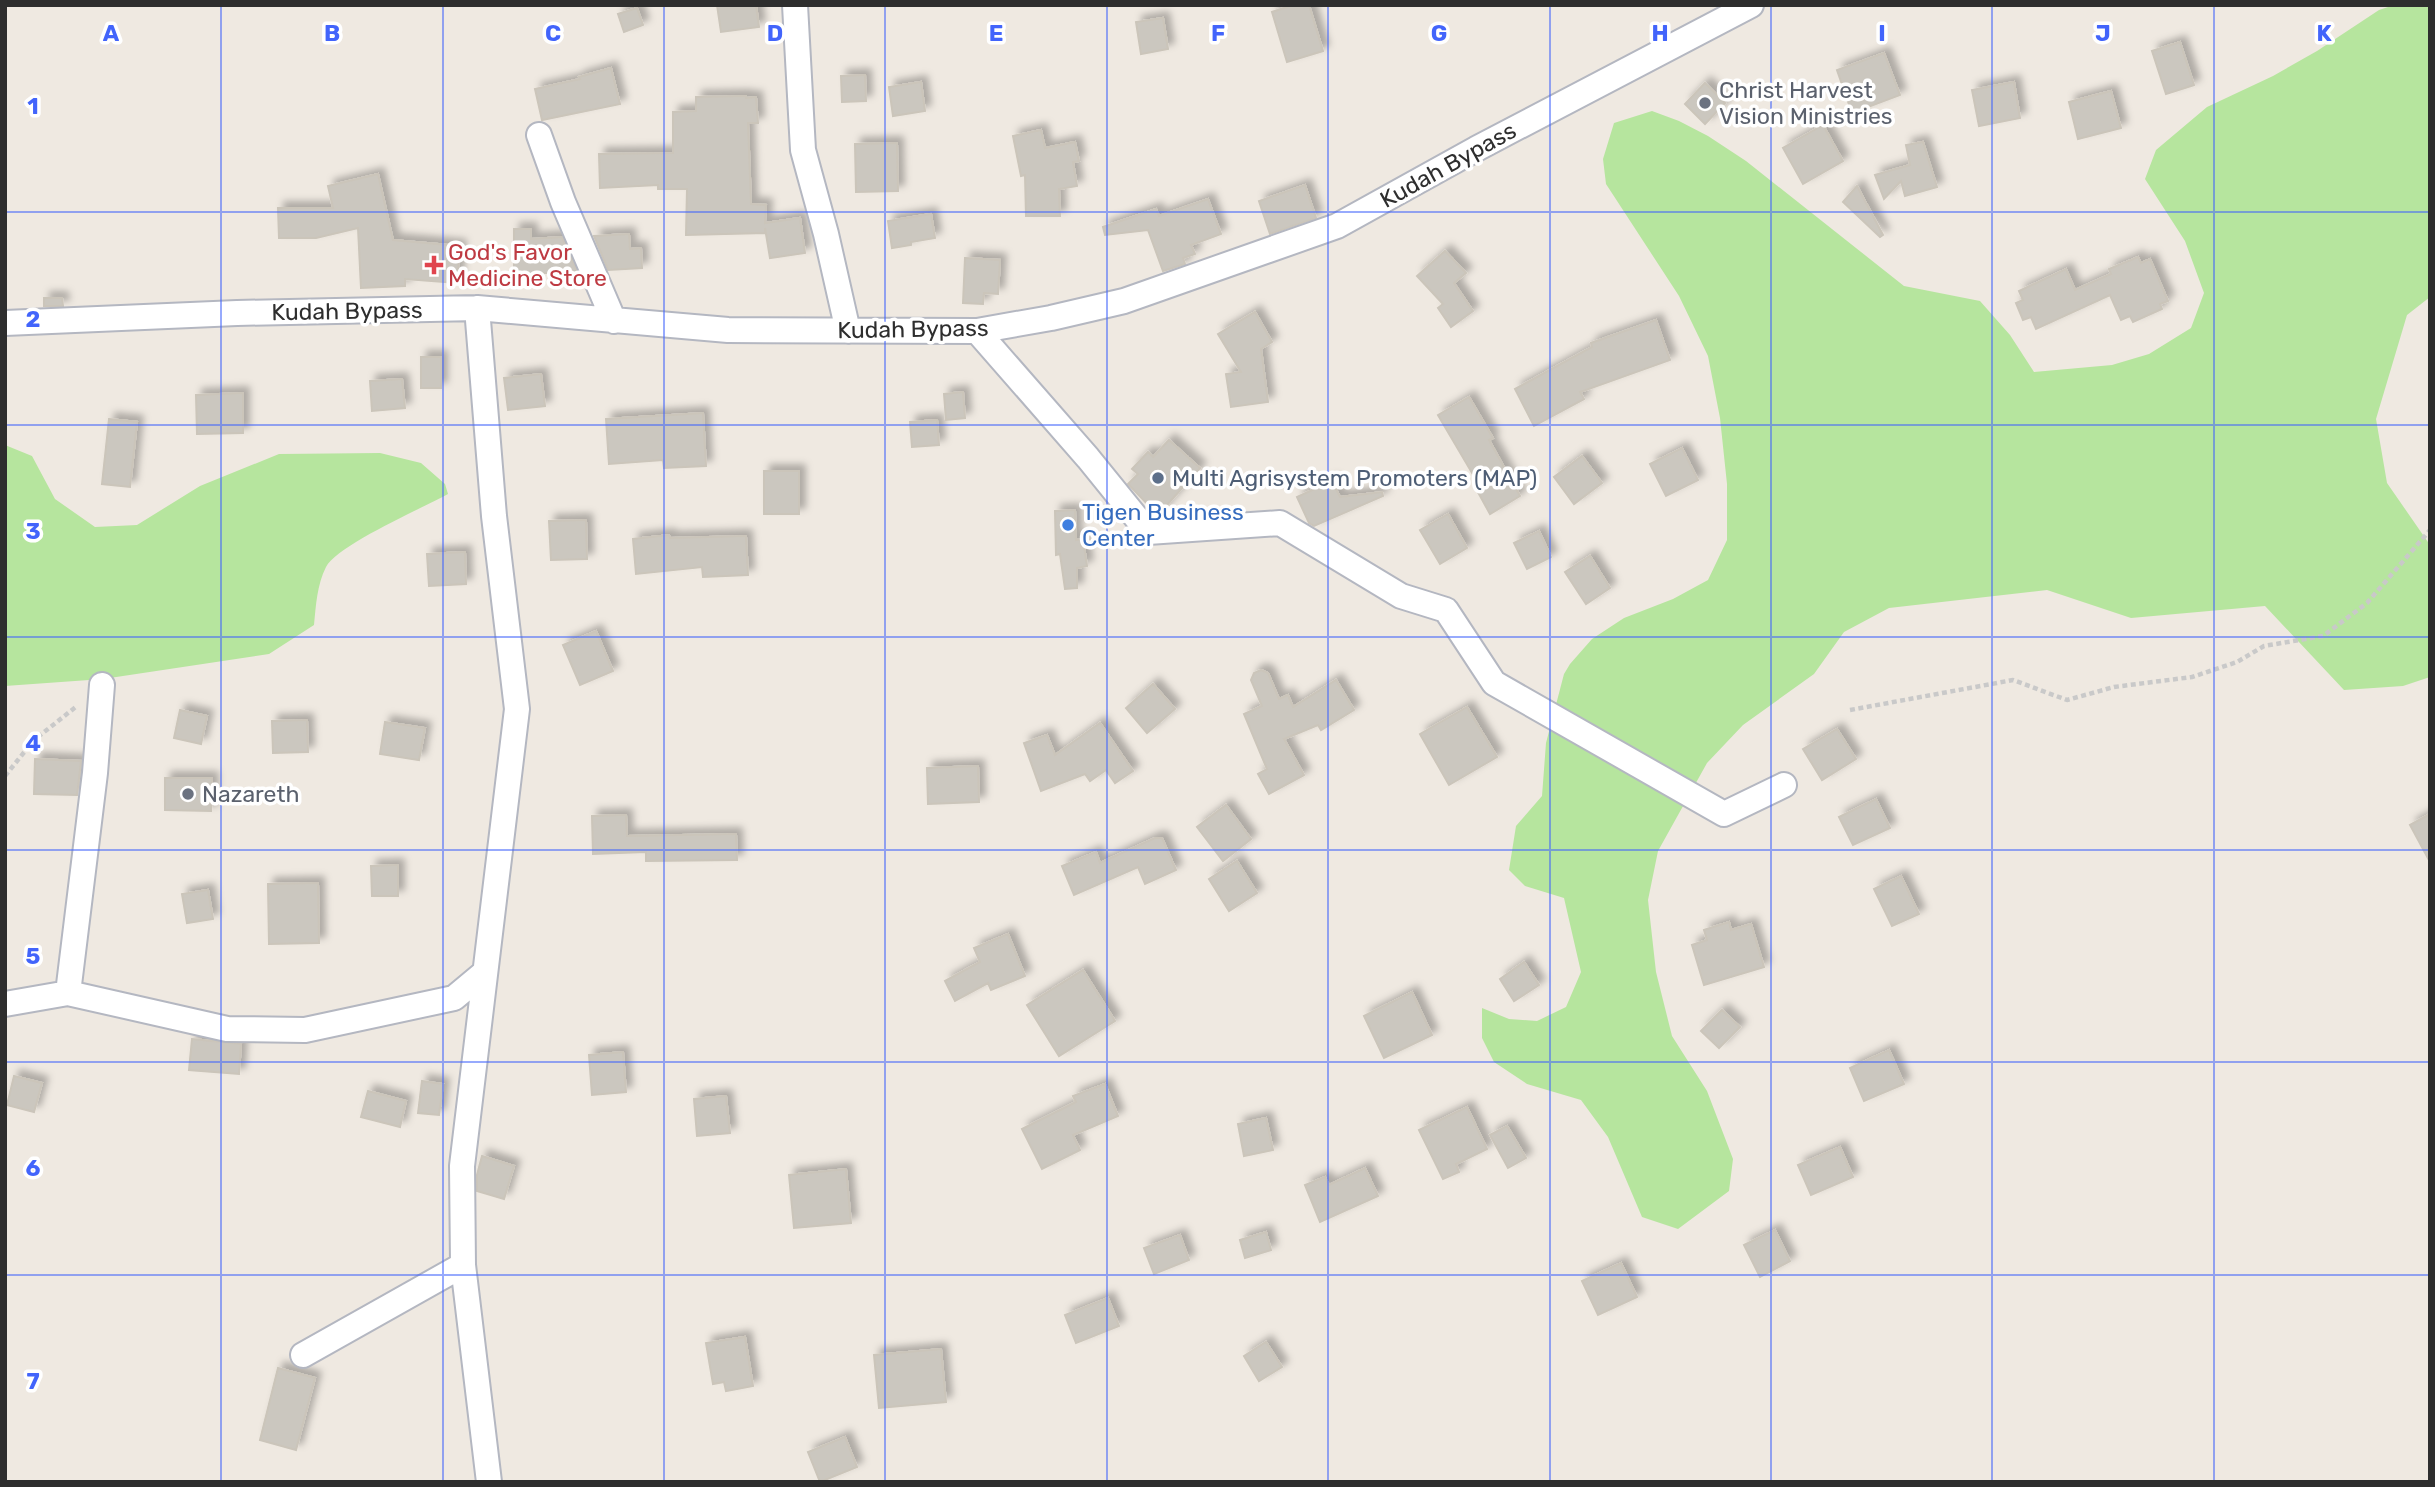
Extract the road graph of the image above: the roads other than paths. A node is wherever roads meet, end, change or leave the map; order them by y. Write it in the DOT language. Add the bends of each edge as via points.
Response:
graph roads {
  1 [pos="795,5"];
  2 [pos="1751,5"];
  3 [pos="539,135"];
  4 [pos="477,309"];
  5 [pos="614,321"];
  6 [pos="5,323"];
  7 [pos="848,331"];
  8 [pos="977,331"];
  9 [pos="102,685"];
  10 [pos="1784,785"];
  11 [pos="484,974"];
  12 [pos="68,993"];
  13 [pos="5,1004"];
  14 [pos="463,1265"];
  15 [pos="303,1355"];
  16 [pos="489,1482"];
  1 -- 7 [label="street" via="803,150"];
  2 -- 8 [label="street, Kudah Bypass" via="1336,226 1124,301"];
  3 -- 5 [label="street"];
  4 -- 5 [label="street, Kudah Bypass"];
  4 -- 6 [label="street, Kudah Bypass"];
  4 -- 11 [label="street" via="494,516 517,709"];
  5 -- 7 [label="street, Kudah Bypass" via="727,330"];
  7 -- 8 [label="street, Kudah Bypass"];
  8 -- 10 [label="street" via="1147,532 1280,523 1401,596 1446,610 1494,683 1724,814"];
  9 -- 12 [label="street"];
  11 -- 12 [label="street" via="454,998 305,1030 227,1029"];
  11 -- 14 [label="street" via="462,1166"];
  12 -- 13 [label="street"];
  14 -- 15 [label="street"];
  14 -- 16 [label="street"];
}
